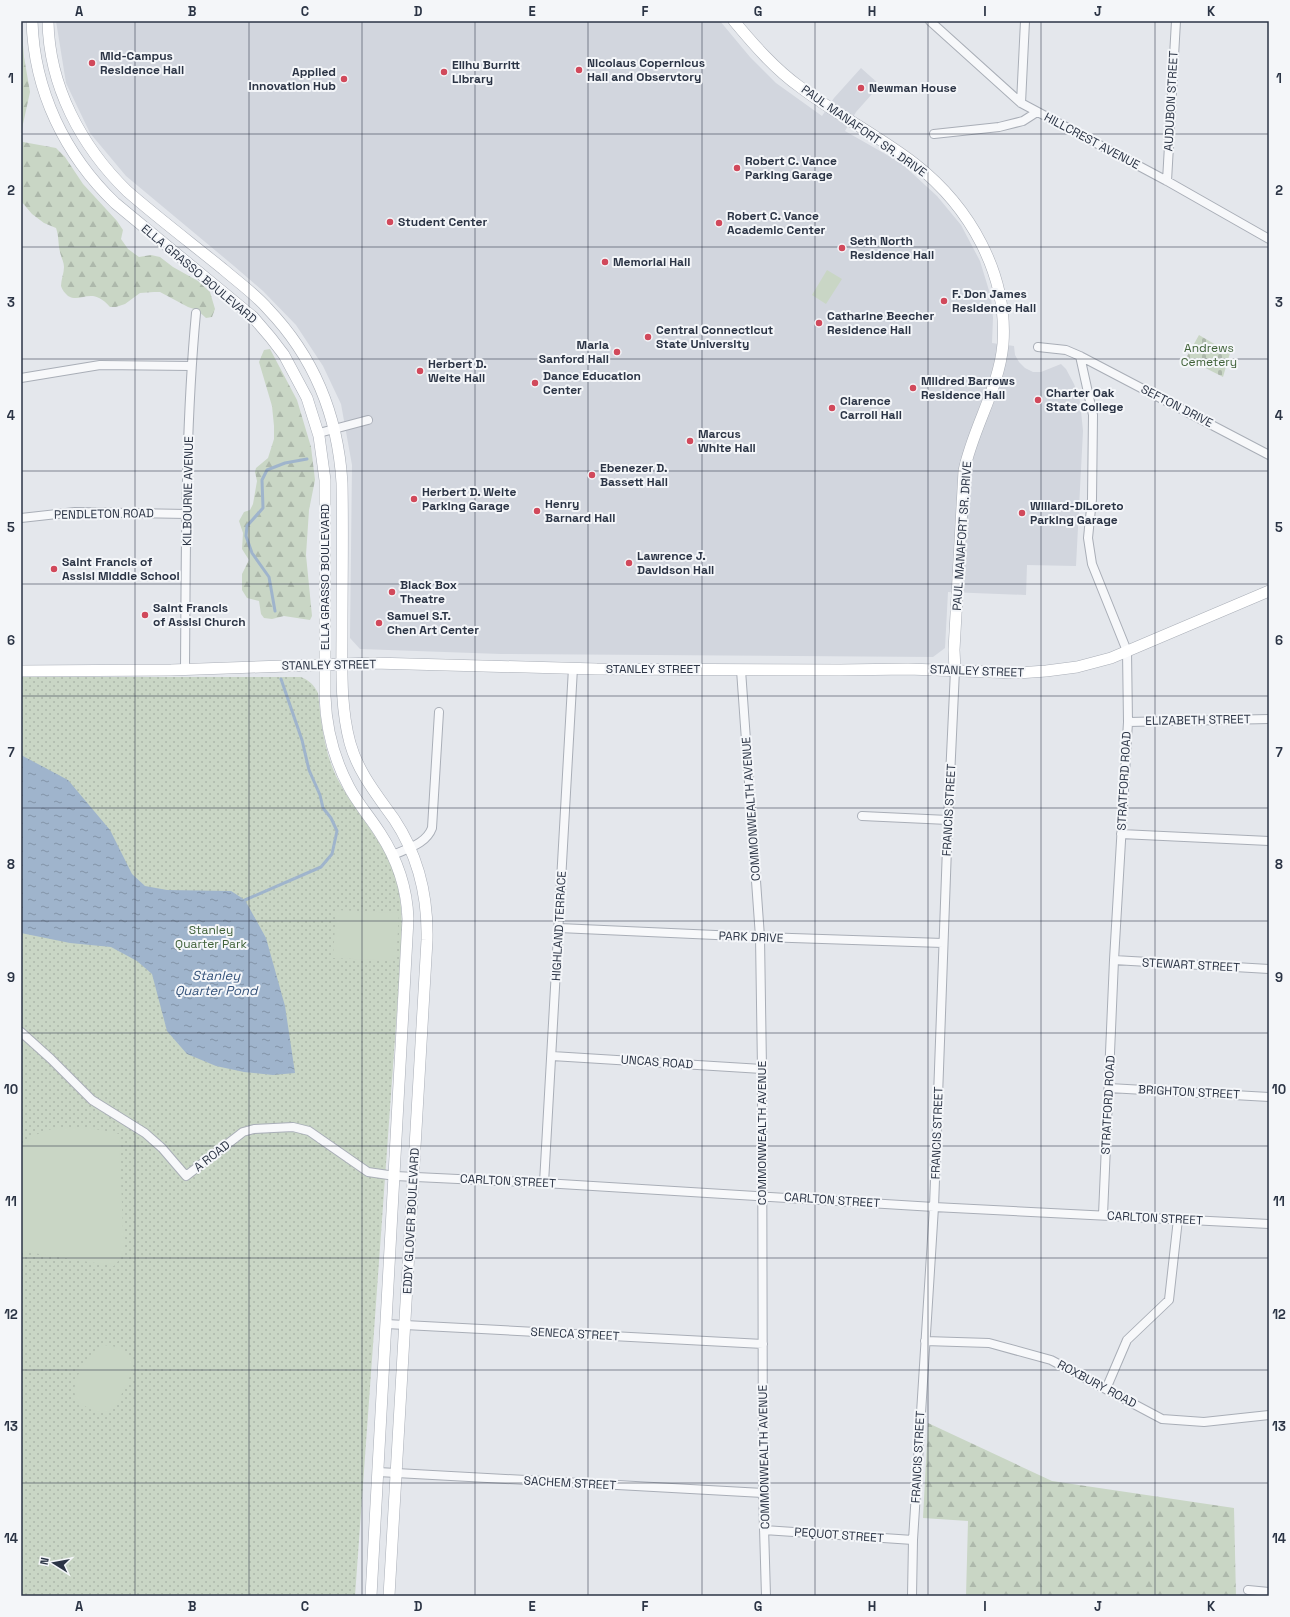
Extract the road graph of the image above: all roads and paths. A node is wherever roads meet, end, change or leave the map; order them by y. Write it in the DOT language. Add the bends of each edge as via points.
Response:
graph roads {
  1 [pos="32,21"];
  2 [pos="48,21"];
  3 [pos="734,21"];
  4 [pos="930,21"];
  5 [pos="1025,21"];
  6 [pos="1176,21"];
  7 [pos="1022,103"];
  8 [pos="1037,112"];
  9 [pos="934,134"];
  10 [pos="1167,181"];
  11 [pos="1269,239"];
  12 [pos="207,257"];
  13 [pos="218,266"];
  14 [pos="197,270"];
  15 [pos="208,279"];
  16 [pos="196,312"];
  17 [pos="1038,347"];
  18 [pos="1080,356"];
  19 [pos="191,366"];
  20 [pos="21,378"];
  21 [pos="368,420"];
  22 [pos="335,429"];
  23 [pos="318,433"];
  24 [pos="1269,455"];
  25 [pos="187,514"];
  26 [pos="21,518"];
  27 [pos="1269,591"];
  28 [pos="1127,651"];
  29 [pos="325,664"];
  30 [pos="342,664"];
  31 [pos="573,668"];
  32 [pos="185,669"];
  33 [pos="741,670"];
  34 [pos="955,670"];
  35 [pos="21,671"];
  36 [pos="439,712"];
  37 [pos="1269,719"];
  38 [pos="1128,722"];
  39 [pos="862,816"];
  40 [pos="948,820"];
  41 [pos="1121,834"];
  42 [pos="1269,841"];
  43 [pos="410,848"];
  44 [pos="393,855"];
  45 [pos="559,928"];
  46 [pos="760,938"];
  47 [pos="943,943"];
  48 [pos="1114,960"];
  49 [pos="1269,969"];
  50 [pos="404,1009"];
  51 [pos="423,1010"];
  52 [pos="21,1032"];
  53 [pos="552,1056"];
  54 [pos="762,1069"];
  55 [pos="1109,1088"];
  56 [pos="1269,1097"];
  57 [pos="395,1176"];
  58 [pos="413,1177"];
  59 [pos="544,1183"];
  60 [pos="762,1196"];
  61 [pos="934,1207"];
  62 [pos="1103,1215"];
  63 [pos="1178,1219"];
  64 [pos="1269,1224"];
  65 [pos="386,1324"];
  66 [pos="405,1326"];
  67 [pos="925,1341"];
  68 [pos="763,1344"];
  69 [pos="1106,1389"];
  70 [pos="1269,1415"];
  71 [pos="378,1472"];
  72 [pos="396,1474"];
  73 [pos="763,1494"];
  74 [pos="764,1530"];
  75 [pos="913,1540"];
  76 [pos="1248,1590"];
  77 [pos="1269,1592"];
  78 [pos="371,1596"];
  79 [pos="390,1596"];
  80 [pos="766,1596"];
  81 [pos="912,1596"];
  1 -- 14 [label="main road, ELLA GRASSO BOULEVARD" via="36,63 43,90 59,129 76,157 97,185 115,203"];
  2 -- 12 [label="main road, ELLA GRASSO BOULEVARD" via="51,50 61,90 72,117 87,143 126,191"];
  3 -- 34 [label="main road, PAUL MANAFORT SR. DRIVE" via="751,42 798,86 914,163 937,184 956,204 972,228 995,276 1003,313 1003,347 997,377 968,452 964,471"];
  4 -- 7 [label="street, HILLCREST AVENUE"];
  5 -- 7 [label="street"];
  6 -- 10 [label="street, AUDUBON STREET"];
  7 -- 8 [label="street, HILLCREST AVENUE"];
  8 -- 9 [label="street" via="1023,121 1000,127"];
  8 -- 10 [label="street, HILLCREST AVENUE"];
  10 -- 11 [label="street, HILLCREST AVENUE"];
  12 -- 13 [label="main road, ELLA GRASSO BOULEVARD"];
  12 -- 14 [label="main road"];
  13 -- 15 [label="main road"];
  13 -- 22 [label="main road, ELLA GRASSO BOULEVARD" via="264,304 293,339 319,384"];
  14 -- 15 [label="main road, ELLA GRASSO BOULEVARD"];
  15 -- 23 [label="main road, ELLA GRASSO BOULEVARD" via="249,313 278,346 303,389"];
  16 -- 19 [label="street, KILBOURNE AVENUE"];
  17 -- 18 [label="street, SEFTON DRIVE" via="1066,350"];
  18 -- 24 [label="street, SEFTON DRIVE"];
  18 -- 28 [label="street, STRATFORD ROAD" via="1092,415 1092,499 1088,538 1092,564"];
  19 -- 20 [label="street" via="100,366"];
  19 -- 25 [label="street, KILBOURNE AVENUE"];
  21 -- 22 [label="street"];
  22 -- 23 [label="street"];
  22 -- 30 [label="main road, ELLA GRASSO BOULEVARD" via="342,483"];
  23 -- 29 [label="main road, ELLA GRASSO BOULEVARD" via="325,486"];
  25 -- 26 [label="street, PENDLETON ROAD" via="75,512"];
  25 -- 32 [label="street, KILBOURNE AVENUE"];
  27 -- 28 [label="main road, STANLEY STREET"];
  28 -- 34 [label="main road, STANLEY STREET" via="1098,662 1062,670"];
  28 -- 38 [label="street, STRATFORD ROAD"];
  29 -- 30 [label="main road, STANLEY STREET"];
  29 -- 32 [label="main road, STANLEY STREET"];
  29 -- 44 [label="main road, EDDY GLOVER BOULEVARD" via="327,721 335,756 349,788"];
  30 -- 31 [label="main road, STANLEY STREET"];
  30 -- 43 [label="main road, EDDY GLOVER BOULEVARD" via="344,714 356,760"];
  31 -- 33 [label="main road, STANLEY STREET"];
  31 -- 45 [label="street, HIGHLAND TERRACE"];
  32 -- 35 [label="main road, STANLEY STREET"];
  33 -- 34 [label="main road, STANLEY STREET"];
  33 -- 46 [label="street, COMMONWEALTH AVENUE"];
  34 -- 40 [label="street, FRANCIS STREET"];
  36 -- 43 [label="street" via="432,828 429,836"];
  37 -- 38 [label="street, ELIZABETH STREET"];
  38 -- 41 [label="street, STRATFORD ROAD"];
  39 -- 40 [label="street"];
  40 -- 47 [label="street, FRANCIS STREET"];
  41 -- 42 [label="street"];
  41 -- 48 [label="street, STRATFORD ROAD"];
  43 -- 44 [label="street"];
  43 -- 51 [label="main road, EDDY GLOVER BOULEVARD" via="421,880 426,913"];
  44 -- 50 [label="main road, EDDY GLOVER BOULEVARD" via="403,883 408,912"];
  45 -- 46 [label="street, PARK DRIVE"];
  45 -- 53 [label="street, HIGHLAND TERRACE"];
  46 -- 47 [label="street, PARK DRIVE"];
  46 -- 54 [label="street, COMMONWEALTH AVENUE"];
  47 -- 61 [label="street, FRANCIS STREET"];
  48 -- 49 [label="street, STEWART STREET"];
  48 -- 55 [label="street, STRATFORD ROAD"];
  50 -- 51 [label="main road"];
  50 -- 57 [label="main road, EDDY GLOVER BOULEVARD"];
  51 -- 58 [label="main road, EDDY GLOVER BOULEVARD"];
  52 -- 57 [label="street, A ROAD" via="92,1100 145,1133 186,1176 243,1132 283,1126 309,1131 368,1172"];
  53 -- 54 [label="street, UNCAS ROAD"];
  53 -- 59 [label="street, HIGHLAND TERRACE"];
  54 -- 60 [label="street, COMMONWEALTH AVENUE"];
  55 -- 56 [label="street, BRIGHTON STREET"];
  55 -- 62 [label="street, STRATFORD ROAD"];
  57 -- 58 [label="street, CARLTON STREET"];
  57 -- 65 [label="main road, EDDY GLOVER BOULEVARD"];
  58 -- 59 [label="street, CARLTON STREET"];
  58 -- 66 [label="main road, EDDY GLOVER BOULEVARD"];
  59 -- 60 [label="street, CARLTON STREET"];
  60 -- 61 [label="street, CARLTON STREET"];
  60 -- 68 [label="street, COMMONWEALTH AVENUE"];
  61 -- 62 [label="street, CARLTON STREET"];
  61 -- 67 [label="street, FRANCIS STREET"];
  62 -- 63 [label="street, CARLTON STREET"];
  63 -- 64 [label="street, CARLTON STREET"];
  63 -- 69 [label="street" via="1169,1300 1126,1340"];
  65 -- 66 [label="street, SENECA STREET"];
  65 -- 71 [label="main road, EDDY GLOVER BOULEVARD"];
  66 -- 68 [label="street, SENECA STREET"];
  66 -- 72 [label="main road, EDDY GLOVER BOULEVARD"];
  67 -- 69 [label="street, ROXBURY ROAD" via="989,1342 1051,1360"];
  67 -- 75 [label="street, FRANCIS STREET"];
  68 -- 73 [label="street, COMMONWEALTH AVENUE"];
  69 -- 70 [label="street, ROXBURY ROAD" via="1162,1419 1204,1422"];
  71 -- 72 [label="street, SACHEM STREET"];
  71 -- 78 [label="main road, EDDY GLOVER BOULEVARD"];
  72 -- 73 [label="street, SACHEM STREET"];
  72 -- 79 [label="main road, EDDY GLOVER BOULEVARD"];
  73 -- 74 [label="street, COMMONWEALTH AVENUE"];
  74 -- 75 [label="street, PEQUOT STREET"];
  74 -- 80 [label="street, COMMONWEALTH AVENUE"];
  75 -- 81 [label="street, FRANCIS STREET"];
  76 -- 77 [label="street"];
}
